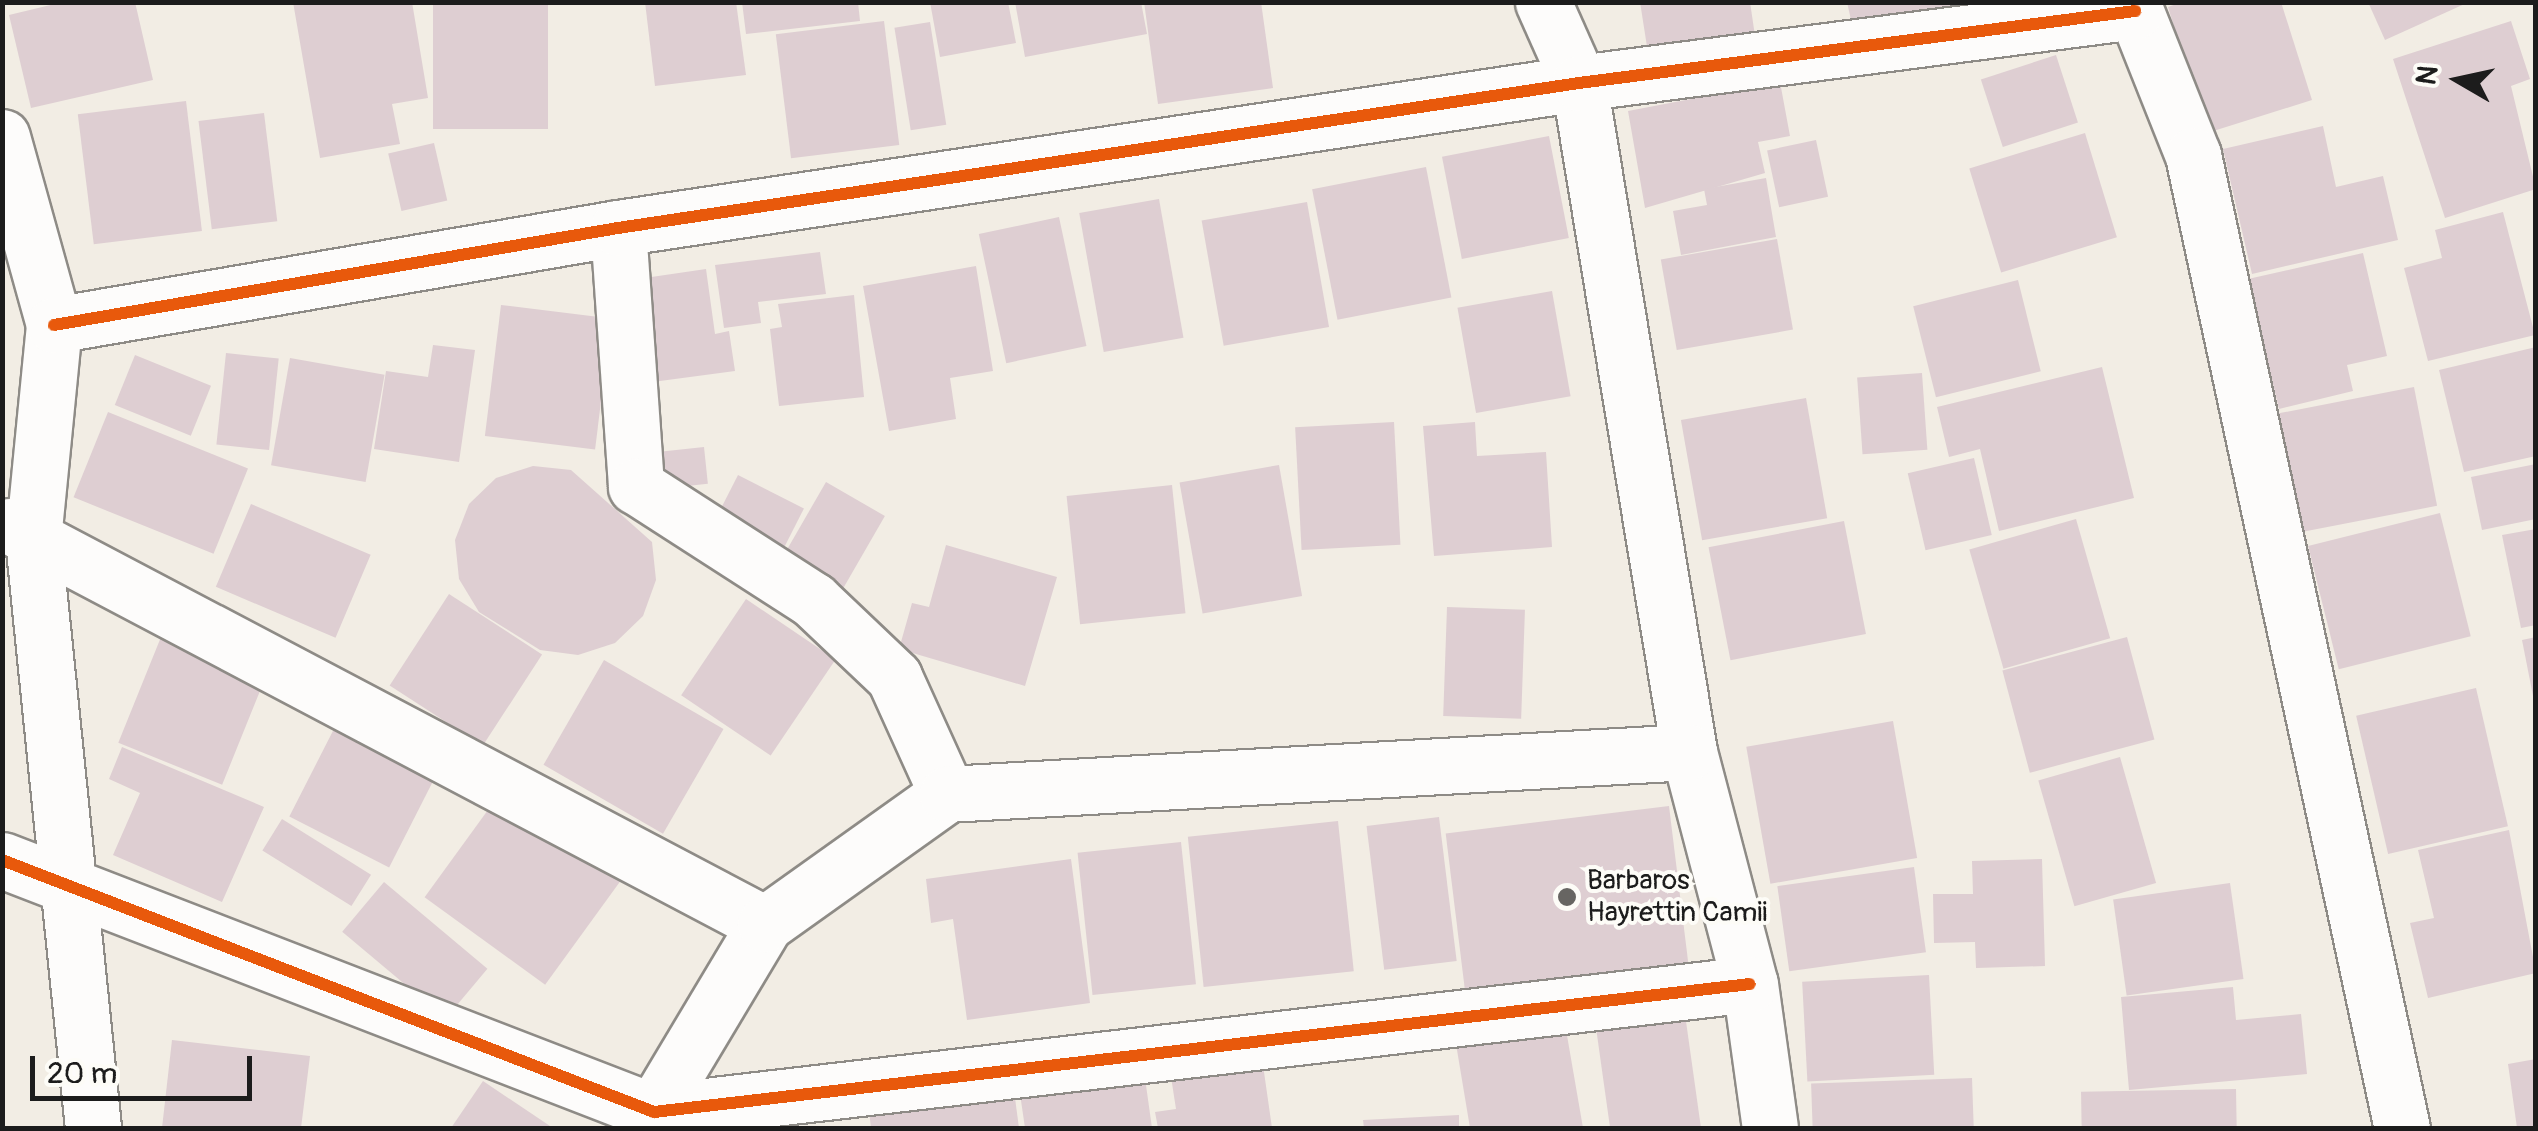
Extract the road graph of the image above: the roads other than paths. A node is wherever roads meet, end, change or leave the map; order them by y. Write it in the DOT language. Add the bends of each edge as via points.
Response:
graph roads {
  1 [pos="1543,2"];
  2 [pos="2133,7"];
  3 [pos="1578,83"];
  4 [pos="2,136"];
  5 [pos="618,228"];
  6 [pos="54,325"];
  7 [pos="18,531"];
  8 [pos="1689,752"];
  9 [pos="947,794"];
  10 [pos="2,860"];
  11 [pos="62,881"];
  12 [pos="766,924"];
  13 [pos="1750,984"];
  14 [pos="648,1120"];
  15 [pos="94,1128"];
  16 [pos="1770,1128"];
  17 [pos="2402,1128"];
  1 -- 3 [label="street"];
  2 -- 3 [label="street"];
  2 -- 17 [label="street" via="2194,155"];
  3 -- 5 [label="street"];
  3 -- 8 [label="street"];
  4 -- 6 [label="street"];
  5 -- 6 [label="street"];
  5 -- 9 [label="street" via="636,486 813,600 894,677"];
  6 -- 7 [label="street"];
  7 -- 11 [label="street"];
  7 -- 12 [label="street"];
  8 -- 9 [label="street"];
  8 -- 13 [label="street"];
  9 -- 12 [label="street"];
  10 -- 11 [label="street"];
  11 -- 14 [label="street"];
  11 -- 15 [label="street"];
  12 -- 14 [label="street"];
  13 -- 14 [label="street"];
  13 -- 16 [label="street"];
}
